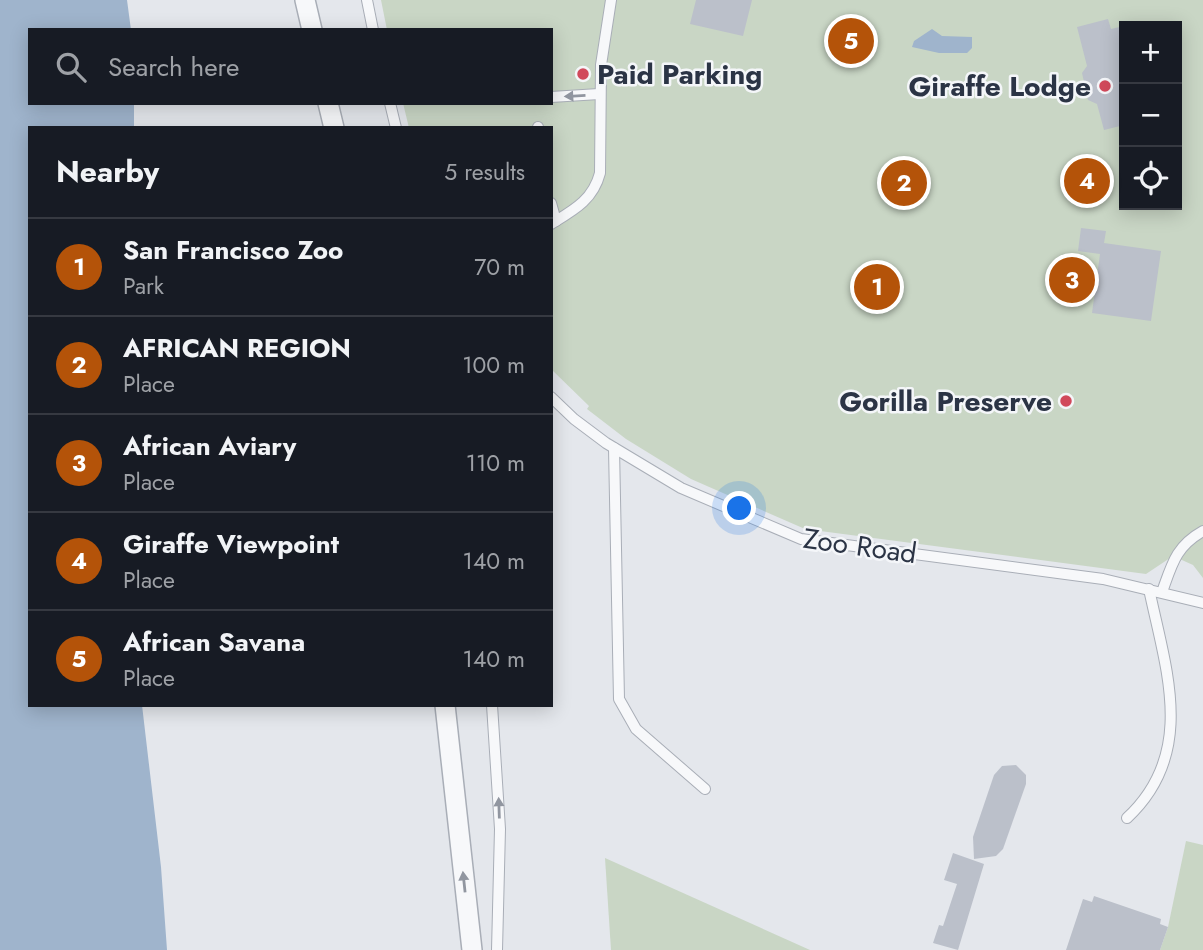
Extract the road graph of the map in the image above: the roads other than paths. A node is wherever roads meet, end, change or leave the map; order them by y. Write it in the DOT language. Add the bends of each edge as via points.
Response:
graph roads {
  1 [pos="305,0"];
  2 [pos="367,0"];
  3 [pos="611,0"];
  4 [pos="312,28"];
  5 [pos="373,28"];
  6 [pos="599,94"];
  7 [pos="553,97"];
  8 [pos="328,105"];
  9 [pos="390,105"];
  10 [pos="334,126"];
  11 [pos="396,126"];
  12 [pos="553,223"];
  13 [pos="553,399"];
  14 [pos="614,448"];
  15 [pos="1203,531"];
  16 [pos="1149,589"];
  17 [pos="1162,592"];
  18 [pos="1203,603"];
  19 [pos="445,707"];
  20 [pos="492,707"];
  21 [pos="705,789"];
  22 [pos="1127,818"];
  23 [pos="472,950"];
  24 [pos="497,950"];
  1 -- 4 [label="street"];
  2 -- 5 [label="lane"];
  3 -- 6 [label="lane"];
  6 -- 7 [label="lane, one-way"];
  6 -- 12 [label="lane" via="601,165 597,187 581,206"];
  8 -- 10 [label="street"];
  9 -- 11 [label="lane"];
  13 -- 14 [label="lane, Zoo Road"];
  14 -- 16 [label="lane, Zoo Road" via="694,495 801,539 1056,572"];
  14 -- 21 [label="lane" via="619,699 636,729"];
  15 -- 17 [label="lane" via="1177,552"];
  16 -- 17 [label="lane, Zoo Road"];
  16 -- 22 [label="lane" via="1170,688 1171,737 1164,768 1145,801"];
  17 -- 18 [label="lane, Zoo Road"];
  23 -- 19 [label="street, one-way"];
  24 -- 20 [label="lane, one-way" via="500,829"];
}
